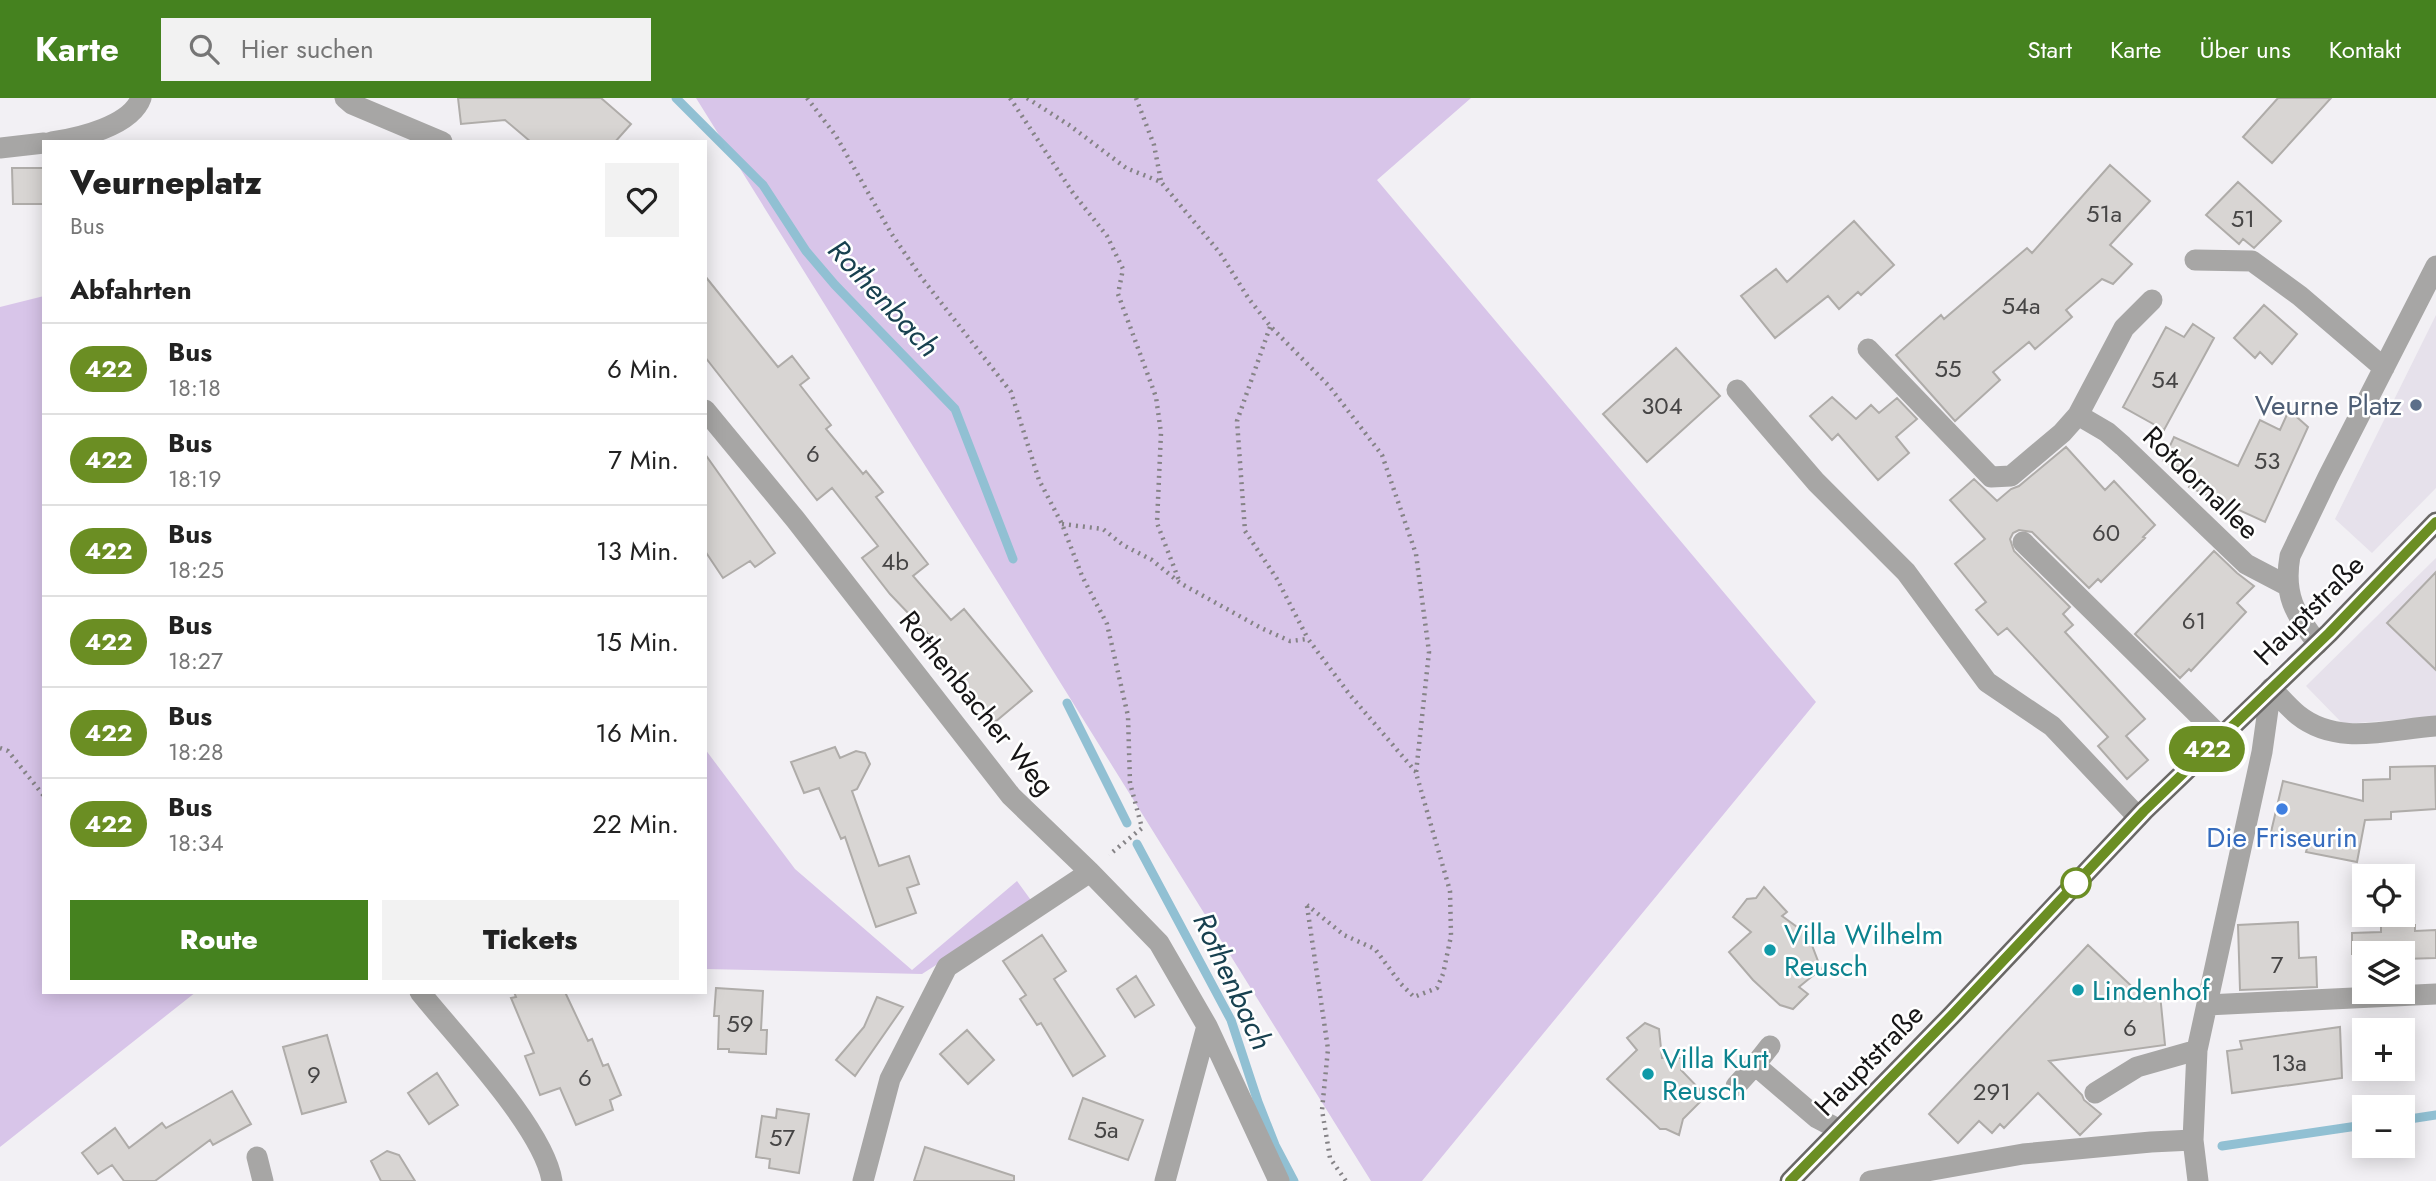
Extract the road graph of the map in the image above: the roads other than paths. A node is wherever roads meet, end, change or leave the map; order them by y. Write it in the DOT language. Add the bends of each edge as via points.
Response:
graph roads {
  1 [pos="141,98"];
  2 [pos="345,98"];
  3 [pos="69,140"];
  4 [pos="437,140"];
  5 [pos="42,143"];
  6 [pos="0,148"];
  7 [pos="2195,260"];
  8 [pos="2436,266"];
  9 [pos="2430,296"];
  10 [pos="2152,300"];
  11 [pos="1868,349"];
  12 [pos="2384,368"];
  13 [pos="1737,390"];
  14 [pos="707,412"];
  15 [pos="2078,415"];
  16 [pos="2436,522"];
  17 [pos="2023,542"];
  18 [pos="2288,586"];
  19 [pos="2318,644"];
  20 [pos="2271,688"];
  21 [pos="2436,726"];
  22 [pos="2220,736"];
  23 [pos="2138,817"];
  24 [pos="1090,872"];
  25 [pos="421,994"];
  26 [pos="2436,995"];
  27 [pos="2207,1005"];
  28 [pos="1207,1026"];
  29 [pos="1770,1046"];
  30 [pos="2197,1050"];
  31 [pos="1755,1065"];
  32 [pos="1735,1086"];
  33 [pos="2095,1093"];
  34 [pos="1840,1130"];
  35 [pos="2193,1140"];
  36 [pos="257,1157"];
  37 [pos="546,1179"];
  38 [pos="263,1181"];
  39 [pos="863,1181"];
  40 [pos="1165,1181"];
  41 [pos="1279,1181"];
  42 [pos="1790,1181"];
  43 [pos="1870,1181"];
  44 [pos="2198,1181"];
  1 -- 3 [label="street" via="137,108 107,128"];
  2 -- 4 [label="street"];
  5 -- 6 [label="street"];
  7 -- 12 [label="street" via="2252,261"];
  8 -- 9 [label="street, Rotdornallee"];
  9 -- 12 [label="street, Rotdornallee"];
  10 -- 15 [label="street" via="2124,328"];
  11 -- 15 [label="street" via="1991,477 2011,476"];
  12 -- 18 [label="street, Rotdornallee" via="2290,556"];
  13 -- 23 [label="street" via="1816,482 1906,572 1986,682 2052,726"];
  14 -- 24 [label="street, Rothenbacher Weg" via="1011,796"];
  15 -- 18 [label="street, Rotdornallee" via="2123,446 2246,564"];
  16 -- 19 [label="main road, Hauptstraße"];
  17 -- 22 [label="street"];
  18 -- 19 [label="street, Rotdornallee" via="2297,617"];
  19 -- 20 [label="main road, Hauptstraße"];
  20 -- 21 [label="street" via="2299,716 2333,732 2351,735"];
  20 -- 22 [label="main road, Hauptstraße"];
  20 -- 27 [label="street" via="2262,752"];
  22 -- 23 [label="main road, Hauptstraße"];
  23 -- 34 [label="main road, Hauptstraße"];
  24 -- 28 [label="street, Rothenbacher Weg" via="1159,943"];
  24 -- 39 [label="street" via="947,967 890,1079"];
  25 -- 37 [label="street" via="517,1111 538,1144"];
  26 -- 27 [label="street"];
  27 -- 30 [label="street"];
  28 -- 40 [label="street"];
  28 -- 41 [label="street, Rothenbacher Weg"];
  29 -- 31 [label="street"];
  30 -- 33 [label="street" via="2137,1067"];
  30 -- 35 [label="street"];
  31 -- 32 [label="street"];
  31 -- 34 [label="street" via="1816,1118"];
  34 -- 42 [label="main road, Hauptstraße"];
  35 -- 43 [label="street" via="2023,1154"];
  35 -- 44 [label="street"];
  36 -- 38 [label="street"];
}
